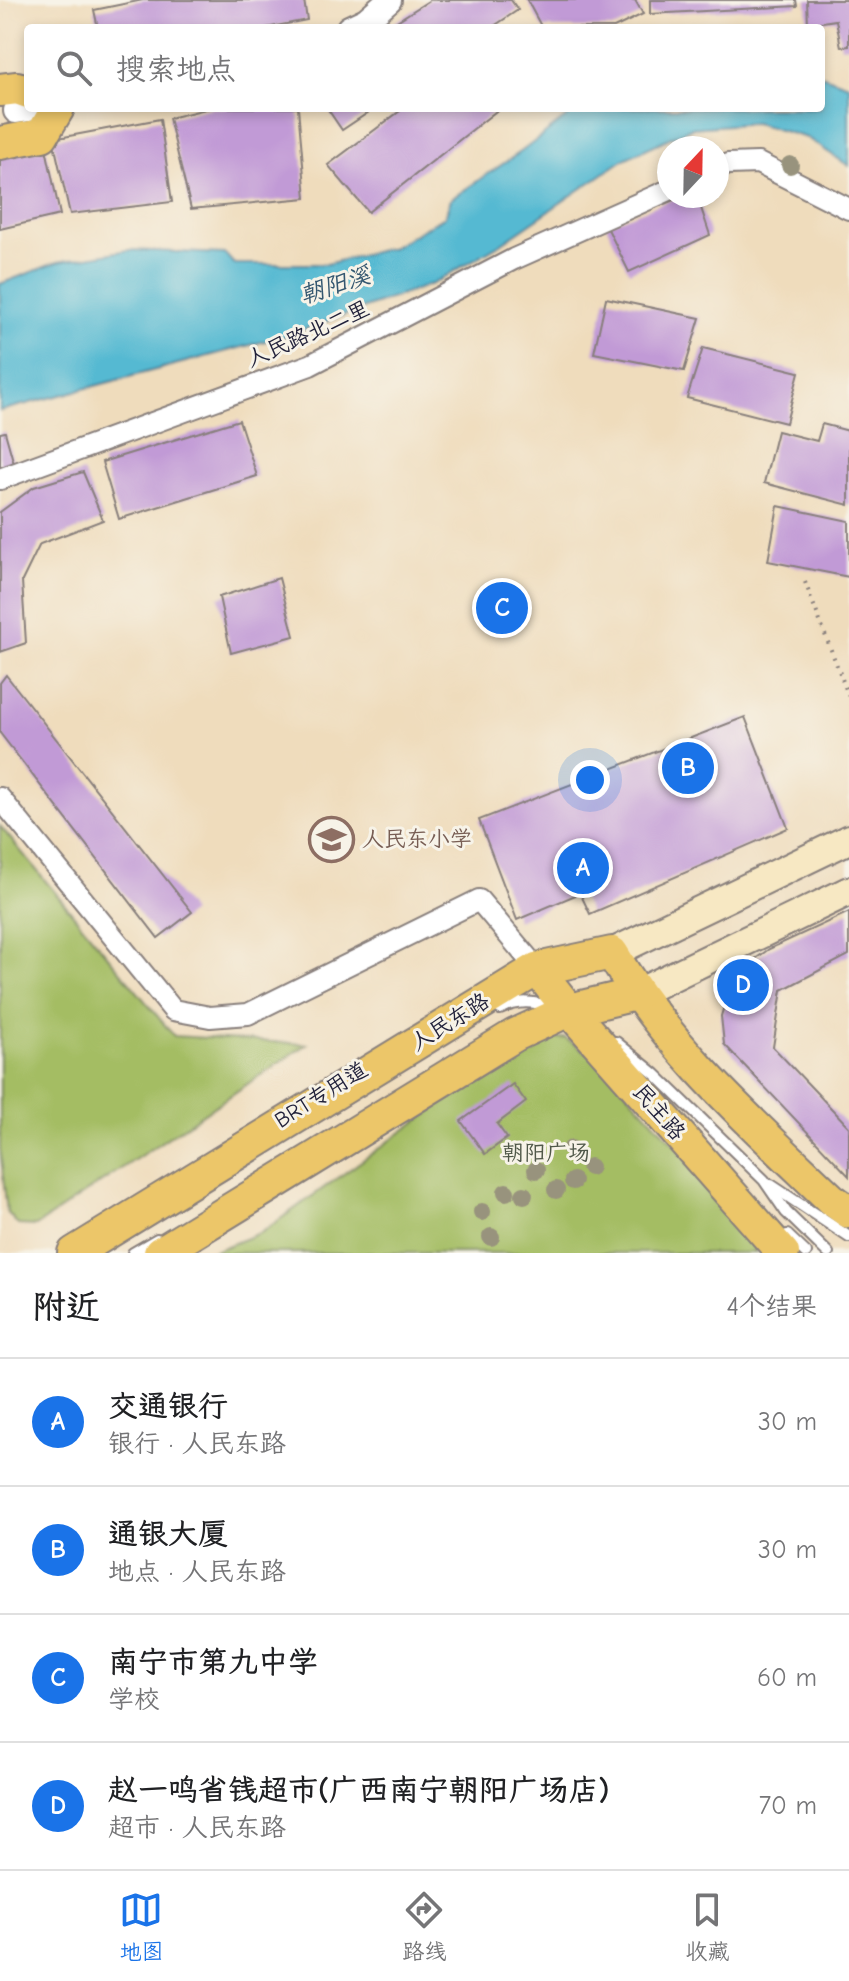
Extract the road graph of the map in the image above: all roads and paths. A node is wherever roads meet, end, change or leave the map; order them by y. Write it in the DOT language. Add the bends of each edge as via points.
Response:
graph roads {
  1 [pos="389,0"];
  2 [pos="358,24"];
  3 [pos="56,112"];
  4 [pos="0,143"];
  5 [pos="729,164"];
  6 [pos="657,195"];
  7 [pos="849,209"];
  8 [pos="0,479"];
  9 [pos="805,582"];
  10 [pos="849,697"];
  11 [pos="0,798"];
  12 [pos="849,839"];
  13 [pos="849,891"];
  14 [pos="612,953"];
  15 [pos="537,969"];
  16 [pos="636,994"];
  17 [pos="569,1010"];
  18 [pos="491,1014"];
  19 [pos="504,1027"];
  20 [pos="693,1133"];
  21 [pos="764,1180"];
  22 [pos="849,1212"];
  23 [pos="849,1237"];
  24 [pos="780,1238"];
  25 [pos="167,1241"];
  26 [pos="74,1253"];
  27 [pos="133,1253"];
  28 [pos="806,1253"];
  29 [pos="828,1253"];
  1 -- 2 [label="street"];
  3 -- 4 [label="main road" via="42,135"];
  5 -- 7 [label="street" via="758,163"];
  6 -- 8 [label="street, 人民路北二里" via="514,259 310,365"];
  9 -- 10 [label="path"];
  11 -- 15 [label="street" via="173,1010 210,1017 248,1014 479,900"];
  12 -- 14 [label="main road, 人民东路"];
  13 -- 16 [label="main road, 人民东路"];
  14 -- 15 [label="main road, 人民东路"];
  14 -- 16 [label="main road"];
  15 -- 17 [label="main road, 民主路"];
  15 -- 26 [label="main road, 人民东路"];
  16 -- 17 [label="main road, 人民东路"];
  16 -- 22 [label="main road" via="715,1087"];
  17 -- 18 [label="lane" via="514,1002"];
  17 -- 19 [label="lane" via="532,1015"];
  17 -- 20 [label="lane"];
  17 -- 21 [label="lane" via="655,1074"];
  17 -- 24 [label="main road, 民主路"];
  17 -- 25 [label="main road, 人民东路" via="515,1035"];
  21 -- 23 [label="lane"];
  21 -- 29 [label="lane" via="786,1212"];
  24 -- 28 [label="lane"];
  25 -- 27 [label="lane"];
}
